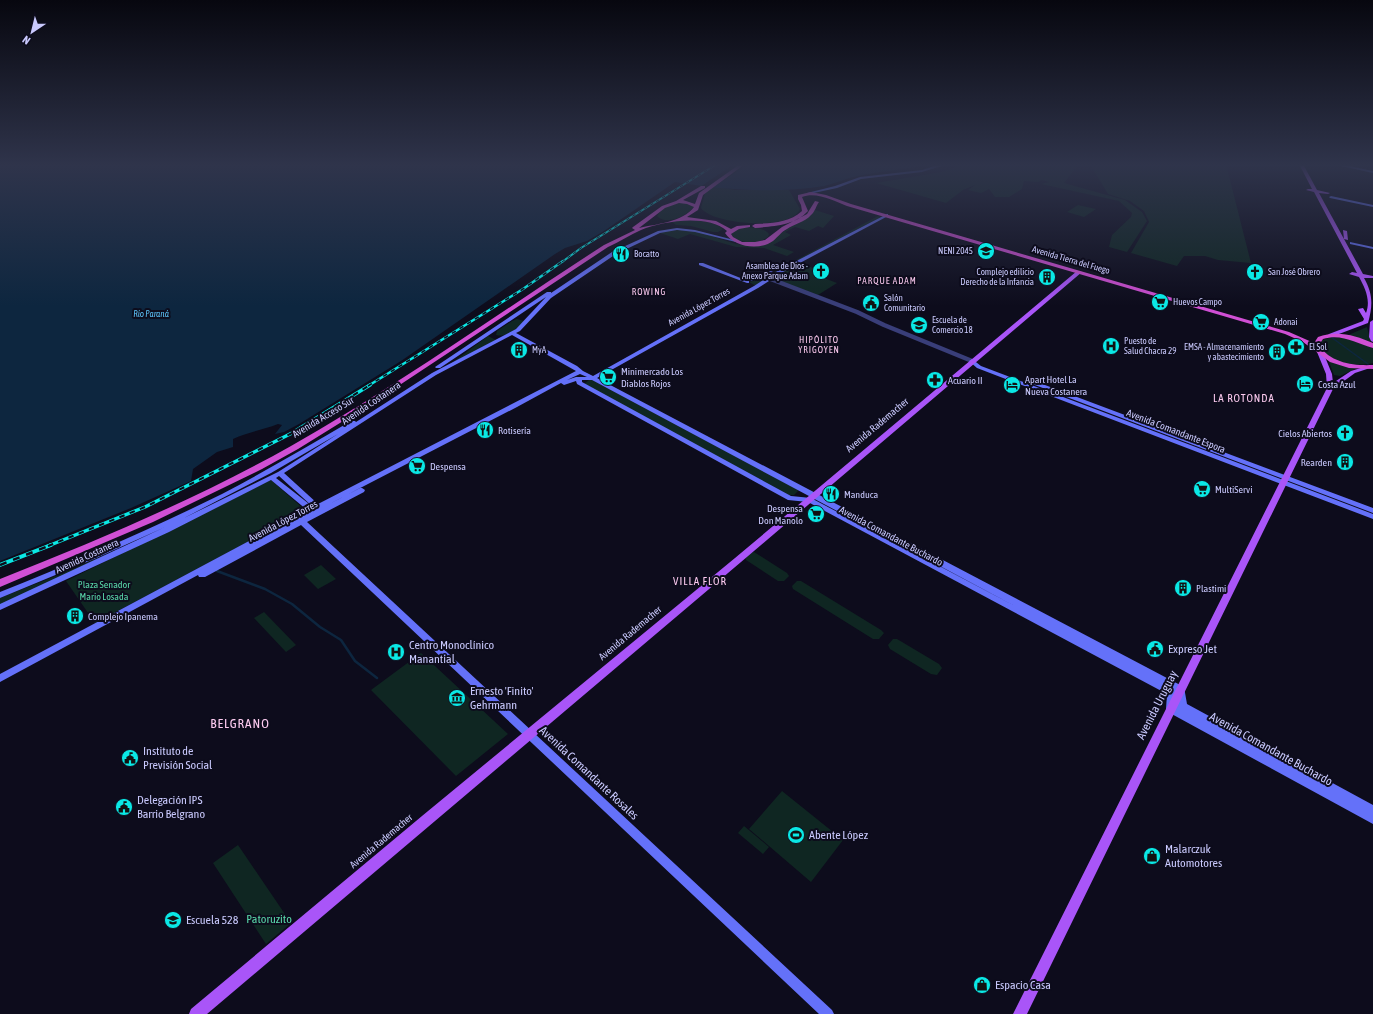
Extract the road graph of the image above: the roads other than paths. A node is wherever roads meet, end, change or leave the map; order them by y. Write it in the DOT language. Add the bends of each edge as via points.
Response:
graph roads {
  1 [pos="656,211"];
  2 [pos="692,211"];
  3 [pos="699,211"];
  4 [pos="805,211"];
  5 [pos="812,211"];
  6 [pos="871,211"];
  7 [pos="1326,211"];
  8 [pos="1329,211"];
  9 [pos="653,213"];
  10 [pos="884,215"];
  11 [pos="1328,215"];
  12 [pos="674,220"];
  13 [pos="1323,220"];
  14 [pos="748,226"];
  15 [pos="755,226"];
  16 [pos="634,230"];
  17 [pos="1346,231"];
  18 [pos="729,232"];
  19 [pos="774,235"];
  20 [pos="1346,239"];
  21 [pos="744,243"];
  22 [pos="1352,243"];
  23 [pos="1373,248"];
  24 [pos="701,264"];
  25 [pos="1079,272"];
  26 [pos="1352,274"];
  27 [pos="1365,276"];
  28 [pos="768,278"];
  29 [pos="743,280"];
  30 [pos="756,287"];
  31 [pos="1373,289"];
  32 [pos="1361,309"];
  33 [pos="511,318"];
  34 [pos="1366,319"];
  35 [pos="526,321"];
  36 [pos="1373,322"];
  37 [pos="490,332"];
  38 [pos="1287,333"];
  39 [pos="507,336"];
  40 [pos="1328,336"];
  41 [pos="1373,340"];
  42 [pos="1373,346"];
  43 [pos="1319,351"];
  44 [pos="972,362"];
  45 [pos="1370,367"];
  46 [pos="579,376"];
  47 [pos="593,378"];
  48 [pos="1330,388"];
  49 [pos="280,473"];
  50 [pos="271,477"];
  51 [pos="1285,480"];
  52 [pos="812,497"];
  53 [pos="316,510"];
  54 [pos="1373,511"];
  55 [pos="1373,517"];
  56 [pos="300,520"];
  57 [pos="0,578"];
  58 [pos="0,584"];
  59 [pos="0,595"];
  60 [pos="0,607"];
  61 [pos="0,678"];
  62 [pos="0,683"];
  63 [pos="1176,699"];
  64 [pos="529,734"];
  65 [pos="1373,810"];
  66 [pos="1373,819"];
  67 [pos="196,1014"];
  68 [pos="828,1014"];
  69 [pos="1020,1014"];
  1 -- 9 [label="highway"];
  2 -- 12 [label="highway"];
  3 -- 14 [label="highway" via="708,218"];
  4 -- 15 [label="highway" via="783,222"];
  5 -- 19 [label="highway"];
  6 -- 10 [label="highway, Avenida Tierra del Fuego"];
  7 -- 11 [label="main road"];
  8 -- 20 [label="main road"];
  9 -- 12 [label="highway" via="656,219"];
  9 -- 16 [label="highway"];
  10 -- 25 [label="highway, Avenida Tierra del Fuego"];
  10 -- 28 [label="main road, Avenida López Torres"];
  10 -- 29 [label="main road" via="761,277"];
  11 -- 13 [label="main road"];
  11 -- 27 [label="main road"];
  12 -- 16 [label="highway"];
  12 -- 18 [label="highway" via="708,221 721,225"];
  14 -- 15 [label="main road"];
  14 -- 18 [label="highway"];
  15 -- 19 [label="highway" via="768,229"];
  16 -- 57 [label="highway, Avenida Acceso Sur" via="596,248 319,428 275,453 154,513"];
  16 -- 58 [label="highway, Avenida Acceso Sur" via="324,430 266,463 158,517"];
  17 -- 20 [label="main road"];
  18 -- 21 [label="highway" via="732,239"];
  18 -- 33 [label="main road, Avenida Costanera" via="714,233 681,226 655,230 607,253"];
  19 -- 21 [label="highway" via="765,243"];
  20 -- 27 [label="main road"];
  21 -- 35 [label="main road, Avenida Costanera" via="688,229 659,232 605,258 549,297"];
  22 -- 23 [label="main road"];
  24 -- 29 [label="main road"];
  25 -- 38 [label="highway, Avenida Tierra del Fuego"];
  25 -- 44 [label="main road, Avenida Rademacher"];
  26 -- 27 [label="main road"];
  27 -- 31 [label="main road"];
  27 -- 34 [label="main road" via="1371,301"];
  28 -- 30 [label="main road, Avenida López Torres"];
  28 -- 44 [label="street, Avenida Comandante Espora" via="857,312"];
  29 -- 30 [label="main road"];
  30 -- 47 [label="main road, Avenida López Torres"];
  32 -- 34 [label="main road"];
  33 -- 35 [label="main road"];
  33 -- 37 [label="main road, Avenida Costanera"];
  34 -- 40 [label="main road" via="1366,322"];
  35 -- 39 [label="main road, Avenida Costanera" via="518,330"];
  36 -- 41 [label="main road"];
  37 -- 39 [label="main road, Avenida Comandante Buchardo" via="492,336"];
  37 -- 59 [label="main road, Avenida Costanera" via="340,430 254,480 136,538"];
  38 -- 40 [label="highway, Avenida Tierra del Fuego"];
  38 -- 43 [label="highway, Avenida Tierra del Fuego" via="1306,341"];
  39 -- 46 [label="main road, Avenida Comandante Buchardo" via="564,365"];
  39 -- 49 [label="main road, Avenida Costanera" via="434,374"];
  40 -- 42 [label="highway" via="1356,339"];
  40 -- 43 [label="highway" via="1317,341"];
  43 -- 45 [label="highway" via="1342,363"];
  43 -- 48 [label="main road" via="1329,374"];
  44 -- 51 [label="main road, Avenida Comandante Espora"];
  44 -- 52 [label="main road, Avenida Rademacher"];
  45 -- 48 [label="main road, Avenida Uruguay" via="1353,372"];
  46 -- 47 [label="main road, Avenida López Torres"];
  46 -- 52 [label="main road, Avenida Comandante Buchardo" via="579,383 790,498"];
  46 -- 53 [label="main road, Avenida López Torres"];
  47 -- 52 [label="main road, Avenida Comandante Buchardo"];
  48 -- 51 [label="main road, Avenida Uruguay"];
  49 -- 50 [label="main road, Avenida Costanera"];
  49 -- 53 [label="main road"];
  50 -- 53 [label="main road"];
  50 -- 60 [label="main road, Avenida Costanera" via="166,530"];
  51 -- 54 [label="main road, Avenida Comandante Espora"];
  51 -- 55 [label="main road, Avenida Comandante Espora"];
  51 -- 63 [label="main road, Avenida Uruguay"];
  52 -- 63 [label="main road, Avenida Comandante Buchardo"];
  52 -- 64 [label="main road, Avenida Rademacher"];
  53 -- 56 [label="main road, Avenida López Torres"];
  56 -- 61 [label="main road, Avenida López Torres"];
  56 -- 62 [label="main road, Avenida López Torres"];
  56 -- 64 [label="main road, Avenida Comandante Rosales"];
  63 -- 65 [label="main road, Avenida Comandante Buchardo"];
  63 -- 66 [label="main road, Avenida Comandante Buchardo"];
  63 -- 69 [label="main road, Avenida Uruguay"];
  64 -- 67 [label="main road, Avenida Rademacher"];
  64 -- 68 [label="main road, Avenida Comandante Rosales"];
}
